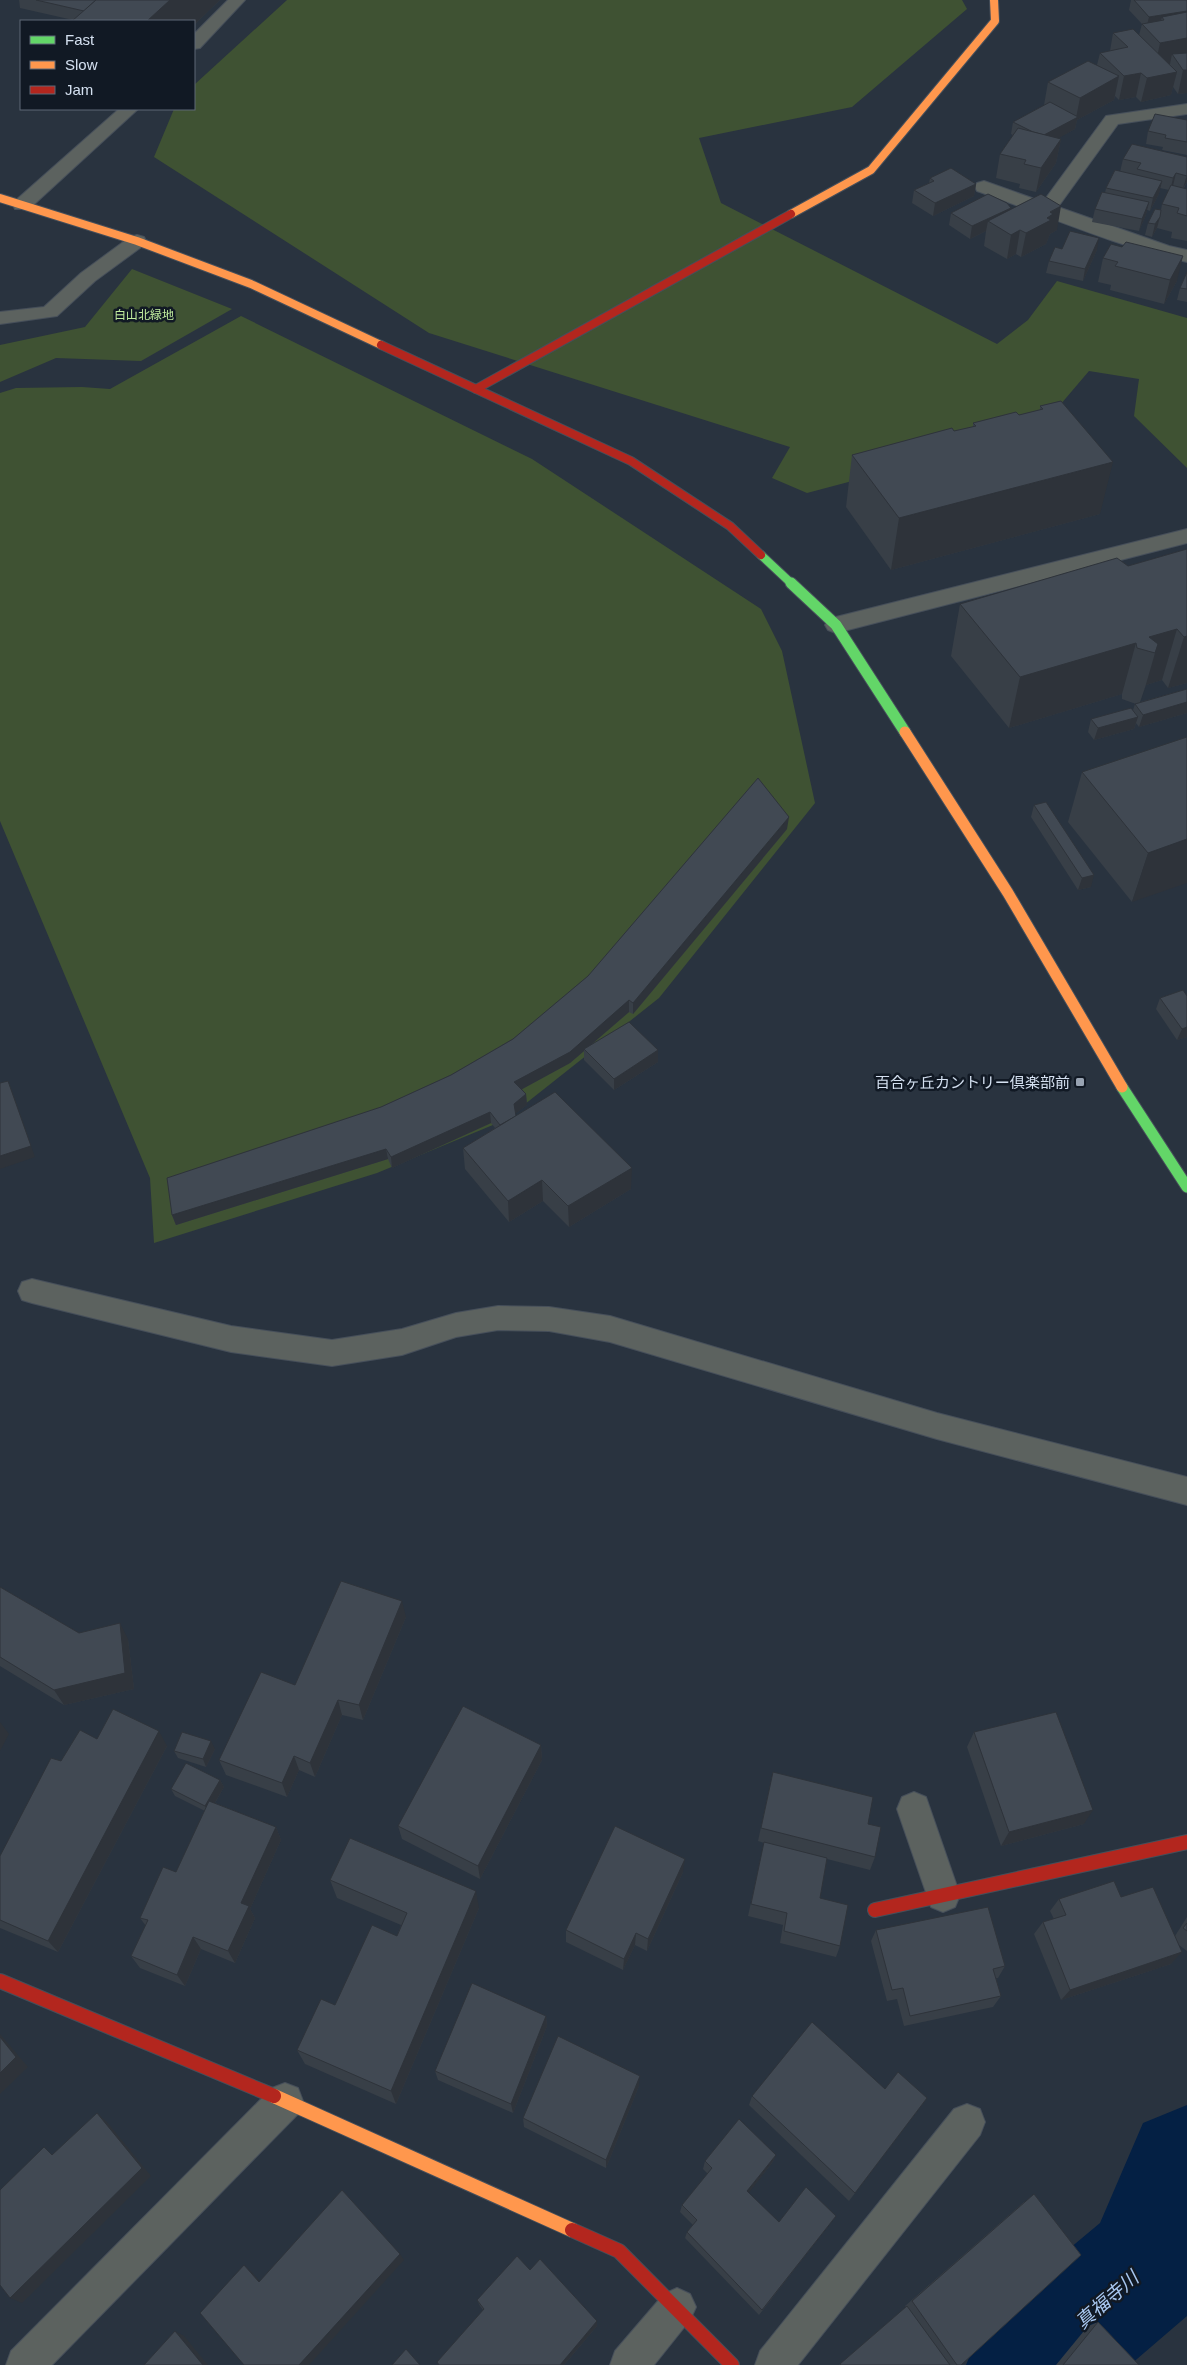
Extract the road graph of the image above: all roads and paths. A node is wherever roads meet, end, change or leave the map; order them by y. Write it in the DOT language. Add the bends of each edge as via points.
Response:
graph roads {
  1 [pos="237,0"];
  2 [pos="994,0"];
  3 [pos="195,43"];
  4 [pos="1187,109"];
  5 [pos="128,110"];
  6 [pos="984,187"];
  7 [pos="0,198"];
  8 [pos="22,205"];
  9 [pos="1047,210"];
  10 [pos="137,241"];
  11 [pos="1187,256"];
  12 [pos="0,318"];
  13 [pos="476,388"];
  14 [pos="1187,536"];
  15 [pos="836,625"];
  16 [pos="1187,1187"];
  17 [pos="32,1291"];
  18 [pos="1187,1491"];
  19 [pos="914,1809"];
  20 [pos="1187,1842"];
  21 [pos="943,1894"];
  22 [pos="875,1910"];
  23 [pos="0,1981"];
  24 [pos="285,2101"];
  25 [pos="967,2122"];
  26 [pos="677,2307"];
  27 [pos="25,2365"];
  28 [pos="629,2365"];
  29 [pos="732,2365"];
  30 [pos="774,2365"];
  1 -- 3 [label="street"];
  2 -- 13 [label="street" via="995,21 871,170"];
  4 -- 9 [label="street" via="1112,120"];
  5 -- 8 [label="street"];
  6 -- 9 [label="street"];
  7 -- 8 [label="street"];
  8 -- 10 [label="street"];
  9 -- 11 [label="street"];
  10 -- 12 [label="street" via="88,277 50,312"];
  10 -- 13 [label="street" via="251,284"];
  13 -- 15 [label="street" via="639,466 730,526"];
  14 -- 15 [label="street"];
  15 -- 16 [label="street" via="1008,893 1112,1071"];
  17 -- 18 [label="street" via="231,1339 332,1353 402,1342 456,1325 498,1318 549,1319 610,1328 937,1426"];
  19 -- 21 [label="street"];
  20 -- 21 [label="street"];
  21 -- 22 [label="street"];
  23 -- 24 [label="street"];
  24 -- 26 [label="street" via="620,2251"];
  24 -- 27 [label="street"];
  25 -- 30 [label="street"];
  26 -- 28 [label="street"];
  26 -- 29 [label="street"];
}
